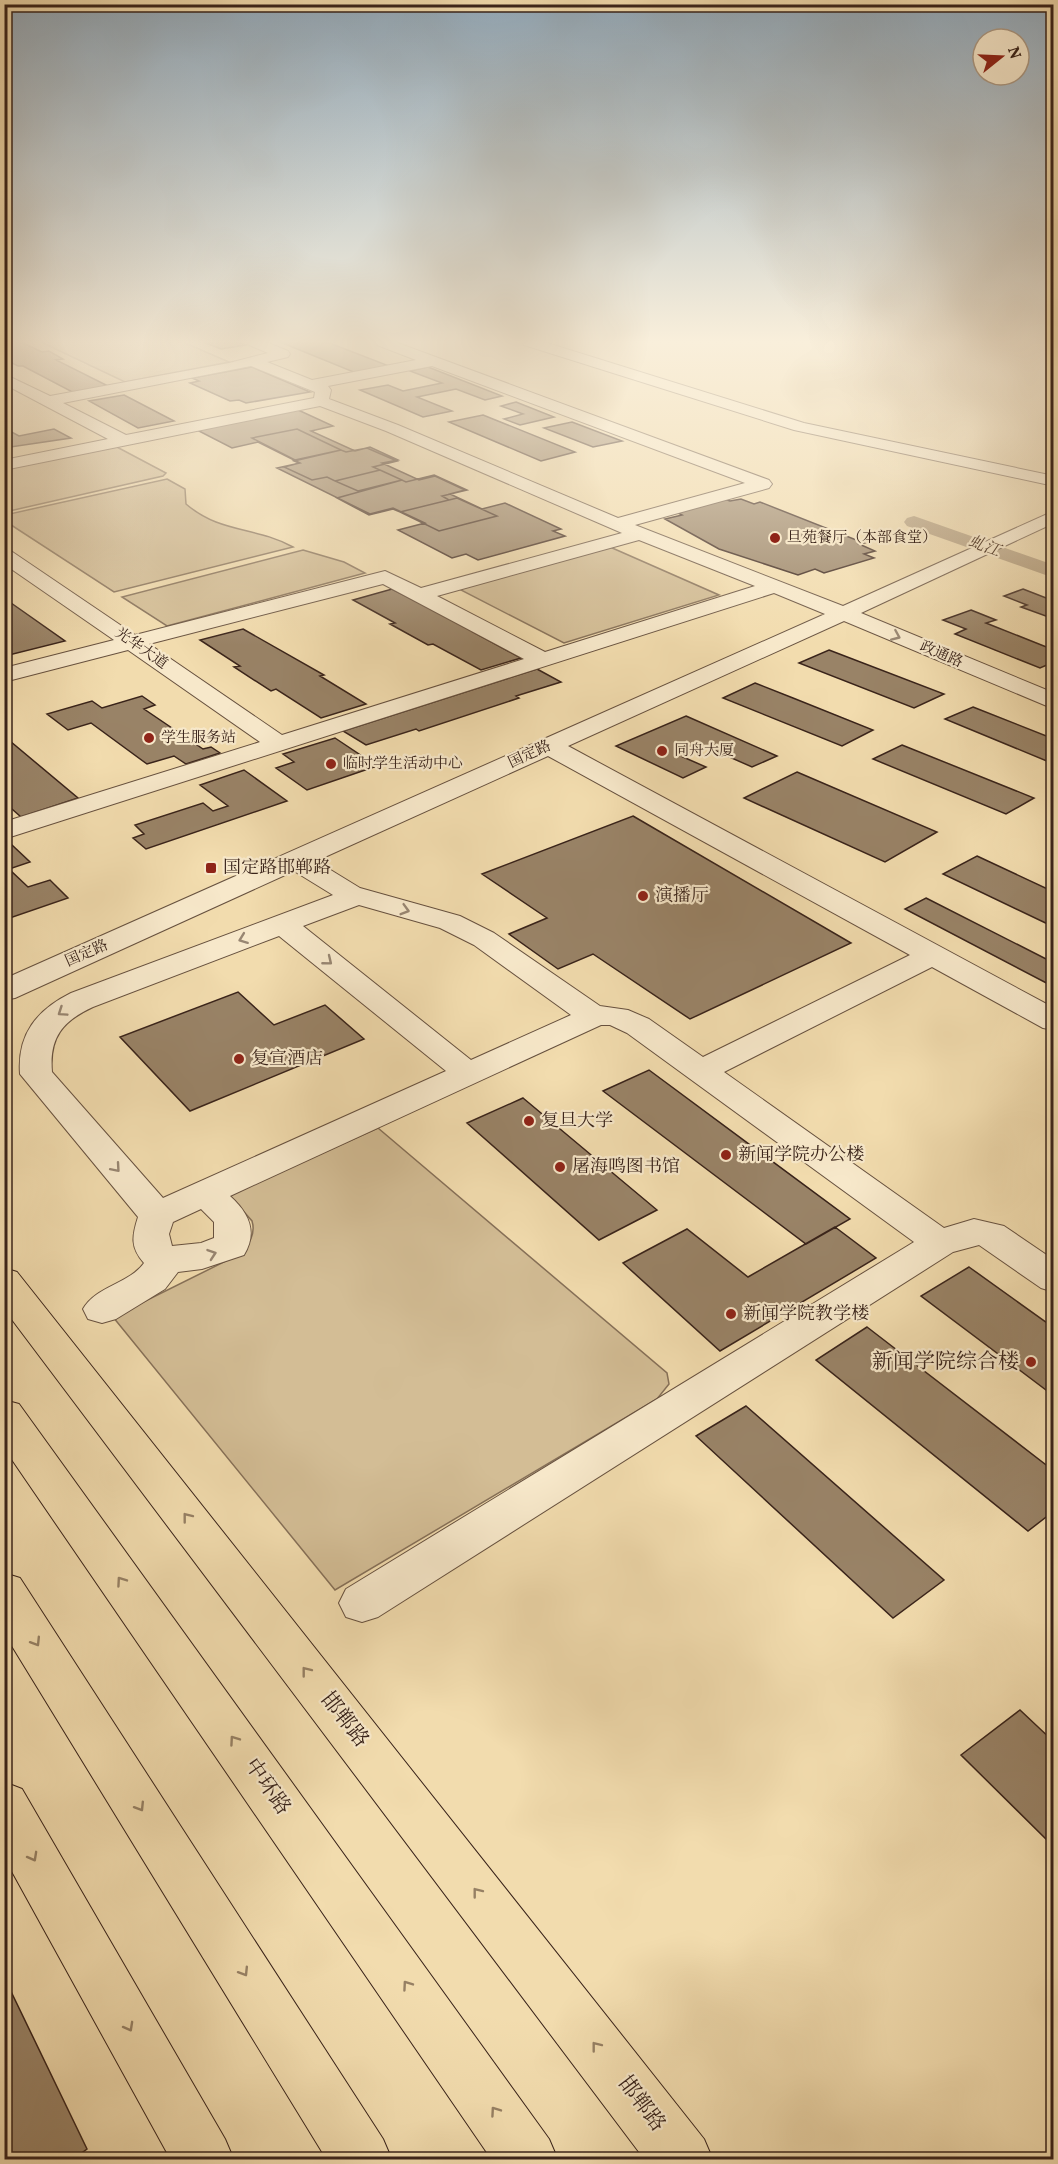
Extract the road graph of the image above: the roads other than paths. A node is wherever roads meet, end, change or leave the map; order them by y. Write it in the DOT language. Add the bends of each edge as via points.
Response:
graph roads {
  1 [pos="108,443"];
  2 [pos="426,443"];
  3 [pos="656,443"];
  4 [pos="875,443"];
  5 [pos="4,465"];
  6 [pos="1053,481"];
  7 [pos="1053,505"];
  8 [pos="1053,516"];
  9 [pos="616,524"];
  10 [pos="640,534"];
  11 [pos="996,537"];
  12 [pos="5,556"];
  13 [pos="773,587"];
  14 [pos="419,595"];
  15 [pos="836,611"];
  16 [pos="131,641"];
  17 [pos="541,660"];
  18 [pos="4,675"];
  19 [pos="1053,702"];
  20 [pos="278,743"];
  21 [pos="549,746"];
  22 [pos="4,831"];
  23 [pos="295,860"];
  24 [pos="357,896"];
  25 [pos="282,924"];
  26 [pos="933,955"];
  27 [pos="4,974"];
  28 [pos="4,992"];
  29 [pos="594,1016"];
  30 [pos="1053,1021"];
  31 [pos="700,1071"];
  32 [pos="468,1073"];
  33 [pos="205,1193"];
  34 [pos="157,1215"];
  35 [pos="940,1243"];
  36 [pos="167,1260"];
  37 [pos="1053,1279"];
  38 [pos="4,1281"];
  39 [pos="102,1309"];
  40 [pos="4,1415"];
  41 [pos="4,1592"];
  42 [pos="363,1603"];
  43 [pos="4,1806"];
  44 [pos="350,2139"];
  45 [pos="204,2160"];
  46 [pos="528,2160"];
  47 [pos="683,2160"];
  1 -- 5 [label="street"];
  2 -- 9 [label="street, 政通路"];
  3 -- 9 [label="street" via="763,483"];
  4 -- 6 [label="street"];
  7 -- 11 [label="street, 国定路"];
  8 -- 11 [label="street, 国定路"];
  9 -- 10 [label="street, 政通路"];
  10 -- 13 [label="street, 政通路"];
  10 -- 14 [label="street"];
  11 -- 15 [label="street, 国定路" via="926,566"];
  12 -- 16 [label="street, 光华大道"];
  13 -- 15 [label="street, 政通路"];
  13 -- 17 [label="street"];
  14 -- 16 [label="street" via="385,577"];
  14 -- 17 [label="street"];
  15 -- 19 [label="street, 政通路, one-way"];
  15 -- 21 [label="street, 国定路"];
  15 -- 27 [label="street, 国定路"];
  16 -- 18 [label="street"];
  16 -- 20 [label="street, 光华大道"];
  17 -- 20 [label="street"];
  20 -- 22 [label="street"];
  21 -- 23 [label="street, 国定路"];
  21 -- 26 [label="street"];
  23 -- 24 [label="street"];
  23 -- 28 [label="street, 国定路"];
  24 -- 25 [label="street"];
  24 -- 29 [label="street, one-way" via="450,922 484,939"];
  25 -- 32 [label="street, one-way"];
  25 -- 34 [label="street, one-way" via="82,1000 52,1018 43,1035 34,1065 36,1074"];
  26 -- 30 [label="street"];
  26 -- 31 [label="street"];
  29 -- 31 [label="street" via="618,1016 638,1026"];
  29 -- 32 [label="street"];
  31 -- 35 [label="street"];
  32 -- 33 [label="street"];
  33 -- 34 [label="street"];
  36 -- 33 [label="street, one-way" via="212,1255 231,1246 236,1232 232,1219"];
  34 -- 36 [label="street" via="150,1230 150,1242 154,1252"];
  35 -- 37 [label="street" via="974,1231 991,1234"];
  35 -- 42 [label="street"];
  36 -- 39 [label="street" via="152,1280"];
  47 -- 38 [label="main road, 邯郸路, one-way"];
  46 -- 40 [label="main road, 中环路, one-way"];
  41 -- 44 [label="main road, one-way"];
  43 -- 45 [label="main road, one-way"];
}
